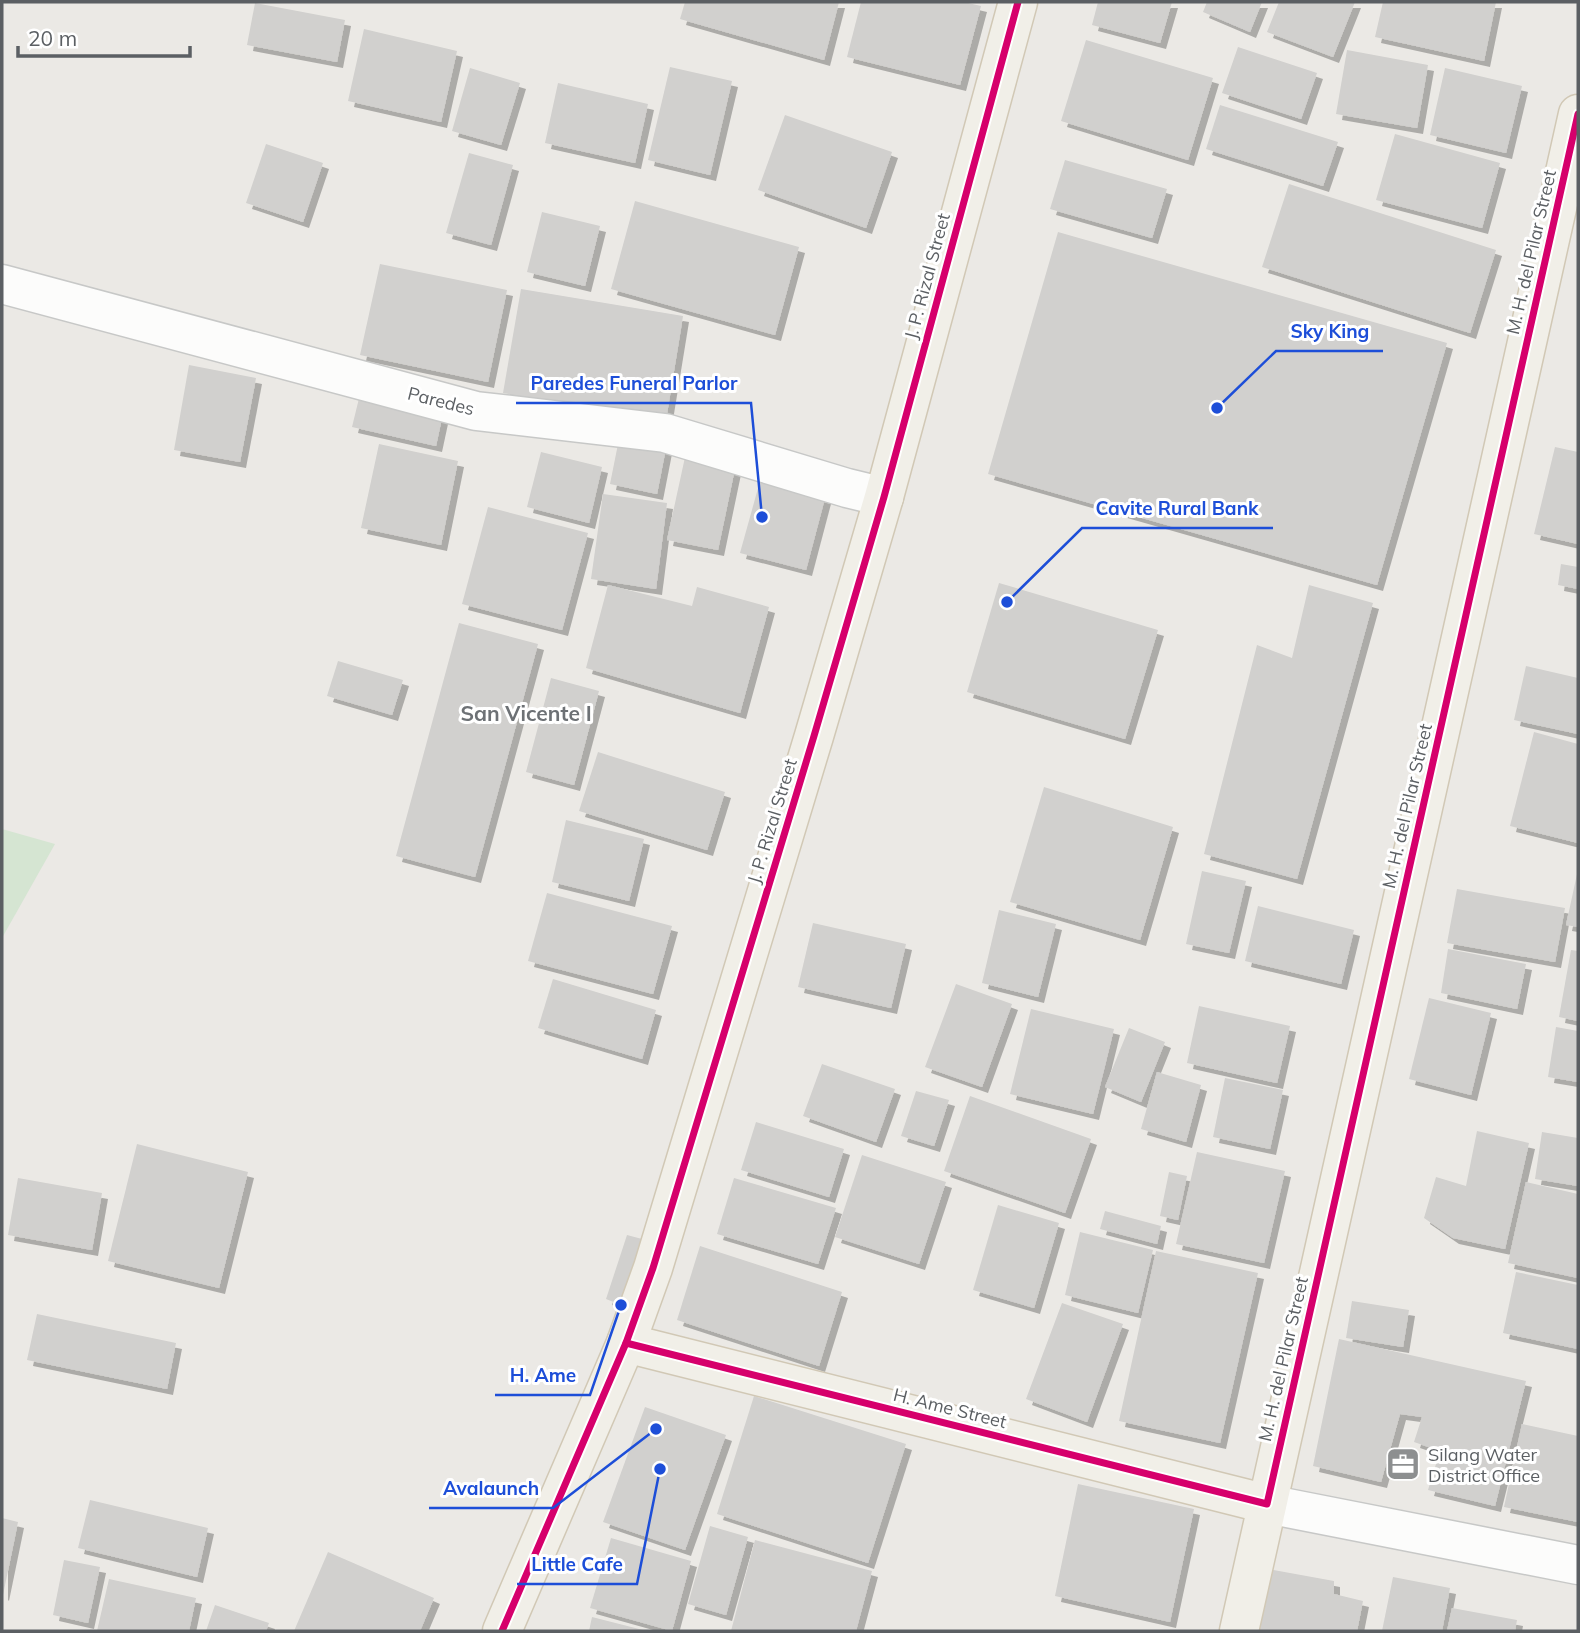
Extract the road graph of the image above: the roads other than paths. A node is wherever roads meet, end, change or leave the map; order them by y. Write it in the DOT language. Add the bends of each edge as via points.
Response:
graph roads {
  1 [pos="1018,2"];
  2 [pos="1578,114"];
  3 [pos="2,284"];
  4 [pos="884,497"];
  5 [pos="626,1343"];
  6 [pos="1267,1504"];
  7 [pos="1578,1565"];
  8 [pos="502,1631"];
  9 [pos="1240,1631"];
  1 -- 4 [label="main road, J. P. Rizal Street"];
  2 -- 6 [label="main road, M. H. del Pilar Street"];
  3 -- 4 [label="street, Paredes" via="476,411 665,433"];
  4 -- 5 [label="main road, J. P. Rizal Street" via="653,1268"];
  5 -- 6 [label="main road, H. Ame Street"];
  5 -- 8 [label="main road, J. P. Rizal Street"];
  6 -- 7 [label="street, H. Ame Street"];
  6 -- 9 [label="main road, M. H. del Pilar Street"];
}
